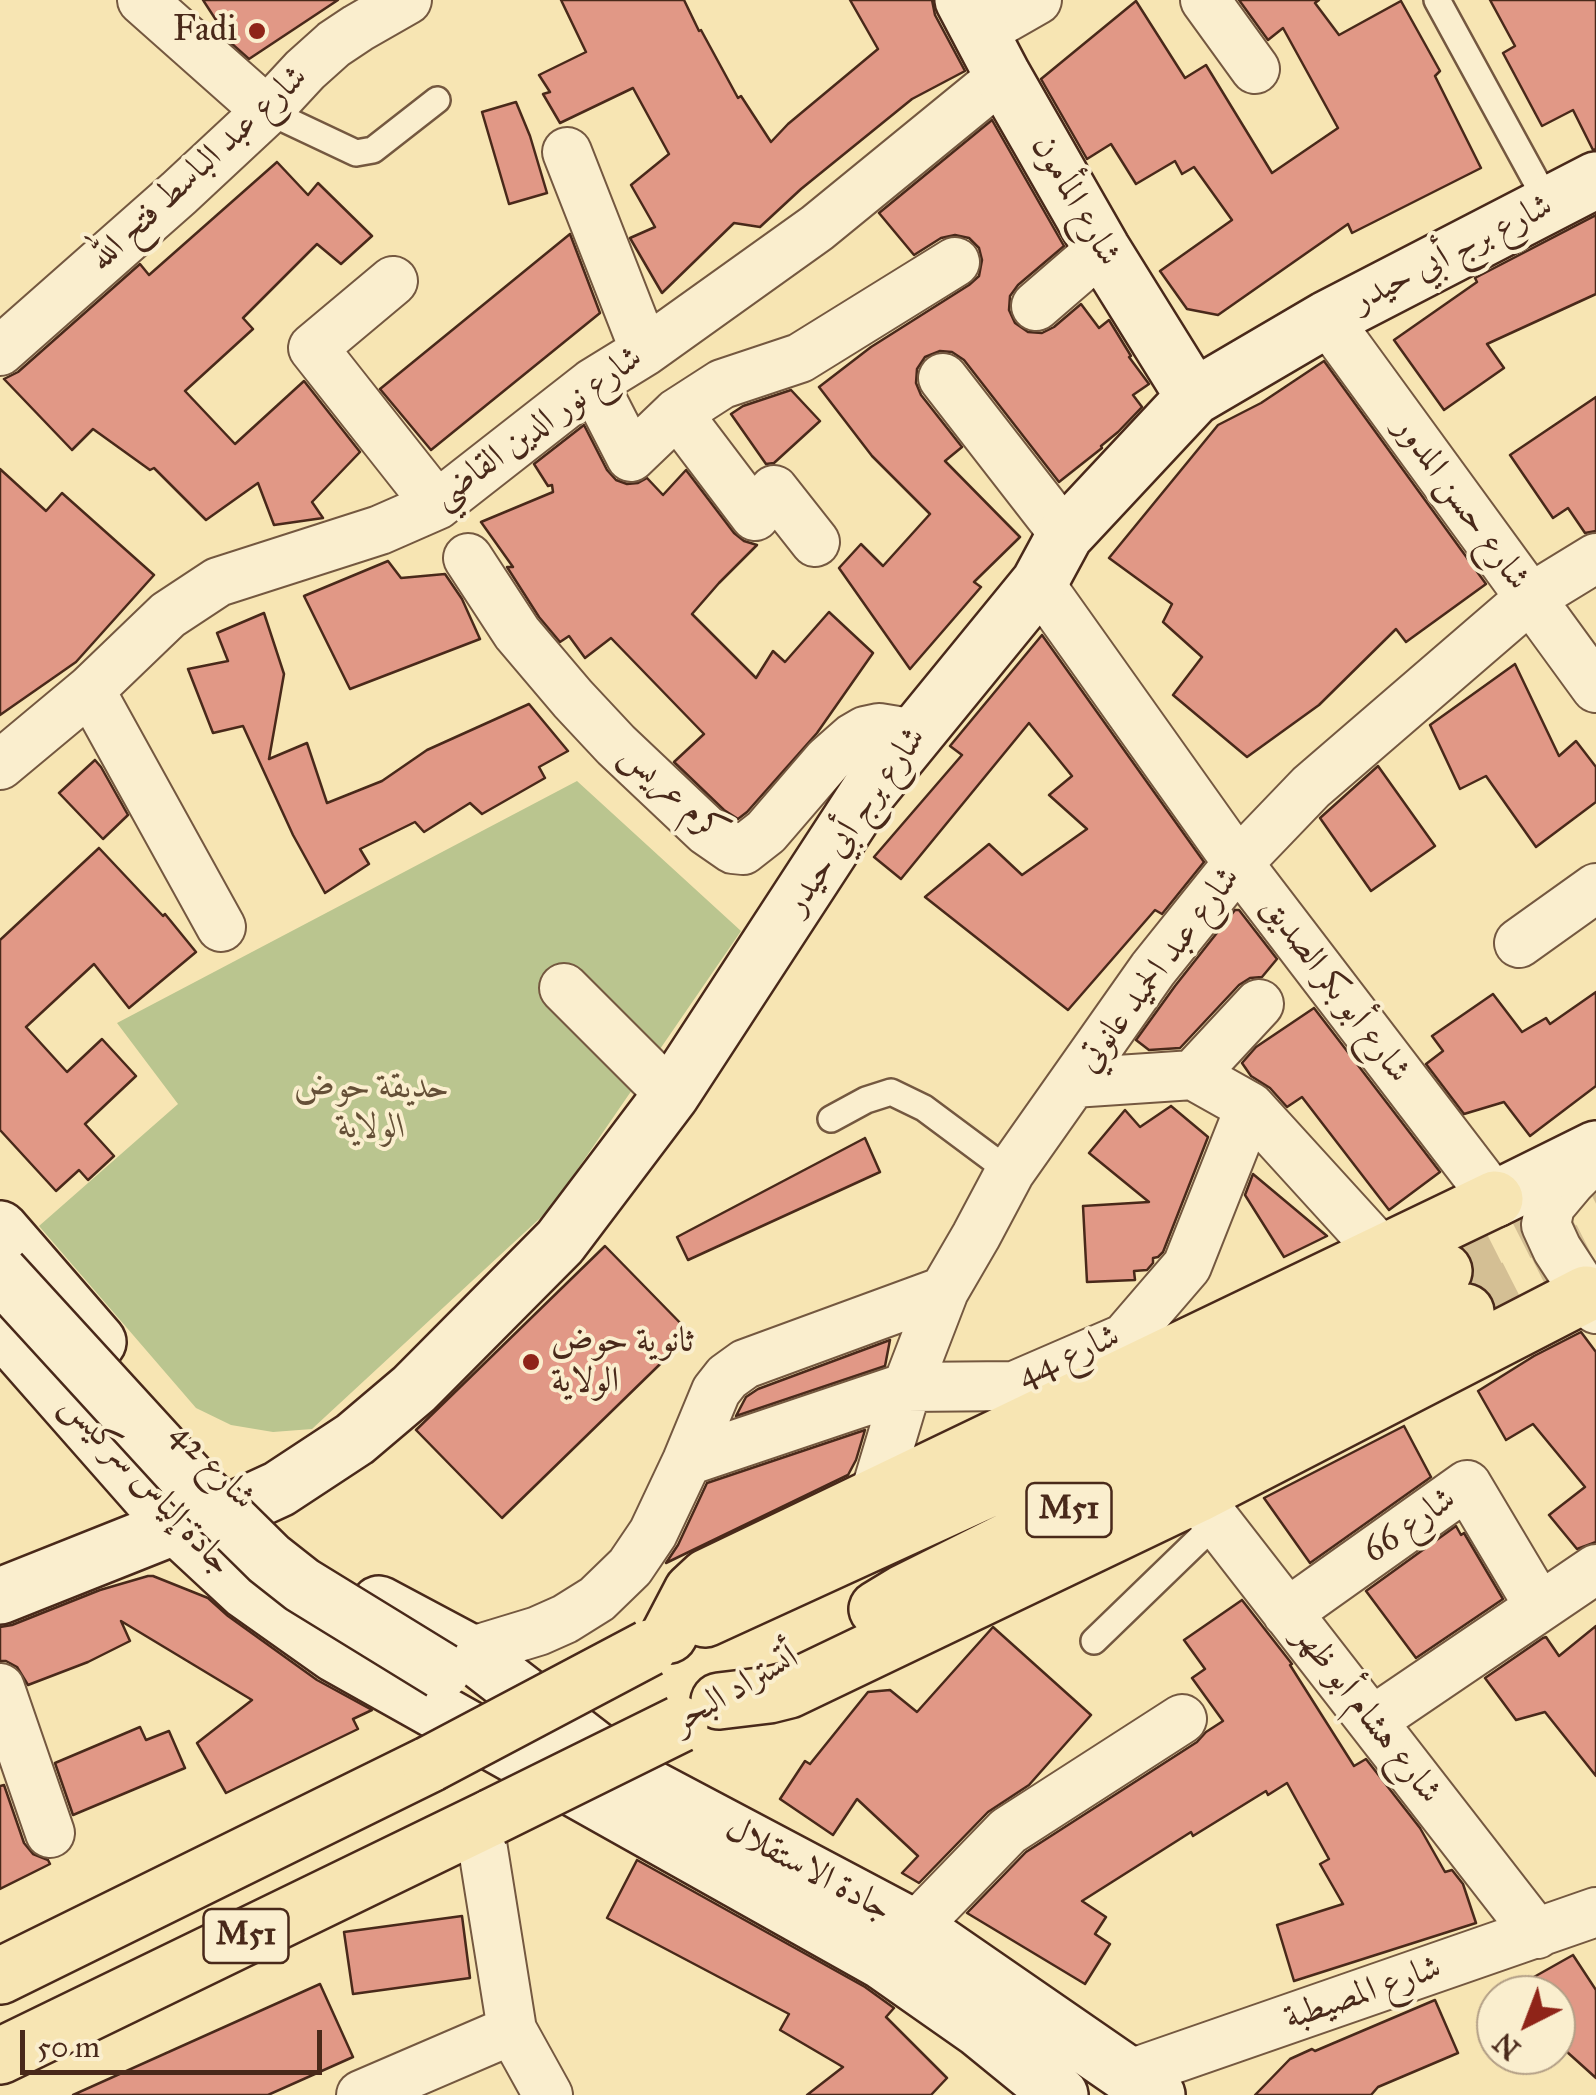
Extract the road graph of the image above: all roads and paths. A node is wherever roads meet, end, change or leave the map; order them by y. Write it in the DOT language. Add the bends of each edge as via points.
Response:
graph roads {
  1 [pos="142,0"];
  2 [pos="407,0"];
  3 [pos="1038,0"];
  4 [pos="1205,0"];
  5 [pos="1437,0"];
  6 [pos="982,36"];
  7 [pos="1255,69"];
  8 [pos="436,100"];
  9 [pos="267,111"];
  10 [pos="567,152"];
  11 [pos="1596,180"];
  12 [pos="1548,205"];
  13 [pos="1102,249"];
  14 [pos="955,262"];
  15 [pos="392,281"];
  16 [pos="1036,306"];
  17 [pos="1327,319"];
  18 [pos="0,350"];
  19 [pos="645,350"];
  20 [pos="943,378"];
  21 [pos="594,384"];
  22 [pos="1194,398"];
  23 [pos="678,413"];
  24 [pos="437,505"];
  25 [pos="1065,535"];
  26 [pos="815,542"];
  27 [pos="468,558"];
  28 [pos="1596,558"];
  29 [pos="1039,583"];
  30 [pos="1529,599"];
  31 [pos="1596,688"];
  32 [pos="90,690"];
  33 [pos="916,734"];
  34 [pos="0,765"];
  35 [pos="1238,862"];
  36 [pos="1596,888"];
  37 [pos="222,927"];
  38 [pos="1519,943"];
  39 [pos="564,988"];
  40 [pos="1259,1004"];
  41 [pos="1192,1075"];
  42 [pos="1073,1083"];
  43 [pos="671,1095"];
  44 [pos="1250,1107"];
  45 [pos="831,1119"];
  46 [pos="1596,1153"];
  47 [pos="1010,1172"];
  48 [pos="1496,1199"];
  49 [pos="0,1229"];
  50 [pos="1383,1254"];
  51 [pos="0,1274"];
  52 [pos="1585,1287"];
  53 [pos="944,1290"];
  54 [pos="0,1326"];
  55 [pos="906,1387"];
  56 [pos="687,1461"];
  57 [pos="874,1496"];
  58 [pos="246,1504"];
  59 [pos="1207,1508"];
  60 [pos="176,1526"];
  61 [pos="1596,1569"];
  62 [pos="0,1596"];
  63 [pos="1539,1606"];
  64 [pos="1288,1613"];
  65 [pos="1094,1641"];
  66 [pos="659,1642"];
  67 [pos="439,1672"];
  68 [pos="0,1688"];
  69 [pos="700,1712"];
  70 [pos="1182,1719"];
  71 [pos="1372,1721"];
  72 [pos="583,1765"];
  73 [pos="486,1820"];
  74 [pos="50,1833"];
  75 [pos="1596,1912"];
  76 [pos="1538,1934"];
  77 [pos="899,1944"];
  78 [pos="0,1976"];
  79 [pos="512,2030"];
  80 [pos="0,2056"];
  81 [pos="1143,2085"];
  82 [pos="360,2095"];
  83 [pos="548,2095"];
  84 [pos="1060,2095"];
  1 -- 9 [label="street"];
  2 -- 9 [label="street, شارع عبد الباسط فتح الله" via="334,44"];
  3 -- 6 [label="street, شارع نور الدين القاضي"];
  4 -- 7 [label="street"];
  5 -- 12 [label="lane"];
  6 -- 13 [label="main road, شارع المأمون"];
  6 -- 19 [label="street, شارع نور الدين القاضي" via="817,228"];
  8 -- 9 [label="lane" via="372,150 356,153"];
  9 -- 18 [label="street, شارع عبد الباسط فتح الله"];
  10 -- 19 [label="street"];
  11 -- 12 [label="main road, شارع برج أبي حيدر"];
  12 -- 17 [label="main road, شارع برج أبي حيدر"];
  13 -- 16 [label="street"];
  13 -- 22 [label="main road, شارع المأمون"];
  14 -- 23 [label="street" via="800,358 722,384"];
  15 -- 24 [label="street" via="313,348"];
  17 -- 22 [label="main road, شارع برج أبي حيدر"];
  17 -- 30 [label="street, شارع حسن المدور"];
  19 -- 21 [label="street, شارع نور الدين القاضي"];
  20 -- 25 [label="street"];
  21 -- 23 [label="street" via="631,457"];
  21 -- 24 [label="street, شارع نور الدين القاضي"];
  22 -- 25 [label="main road, شارع برج أبي حيدر"];
  23 -- 26 [label="street" via="754,516 774,490"];
  24 -- 32 [label="street, شارع نور الدين القاضي" via="218,582 168,615"];
  25 -- 29 [label="main road, شارع برج أبي حيدر"];
  27 -- 33 [label="street, كرم عريس" via="573,700 733,849 743,850 766,832 828,760 865,730"];
  28 -- 30 [label="street, شارع عبد الحميد عانوتي"];
  29 -- 33 [label="main road, شارع برج أبي حيدر"];
  29 -- 35 [label="street, شارع أبو بكر الصديق"];
  30 -- 31 [label="street, شارع حسن المدور"];
  30 -- 35 [label="street, شارع عبد الحميد عانوتي" via="1311,787"];
  32 -- 34 [label="street, شارع نور الدين القاضي"];
  32 -- 37 [label="street"];
  33 -- 43 [label="main road, شارع برج أبي حيدر" via="869,792"];
  35 -- 42 [label="street, شارع عبد الحميد عانوتي"];
  35 -- 48 [label="street, شارع أبو بكر الصديق"];
  36 -- 38 [label="street"];
  39 -- 43 [label="street"];
  40 -- 41 [label="street"];
  41 -- 42 [label="street"];
  41 -- 44 [label="street"];
  42 -- 47 [label="street, شارع عبد الحميد عانوتي"];
  43 -- 58 [label="main road, شارع برج أبي حيدر" via="560,1242 414,1389 314,1468"];
  44 -- 50 [label="street"];
  44 -- 55 [label="street, شارع 44" via="1188,1266 1125,1338 1014,1386"];
  45 -- 47 [label="lane" via="891,1092 924,1108"];
  46 -- 48 [label="main road"];
  46 -- 52 [label="street" via="1550,1206 1546,1225"];
  47 -- 53 [label="street, شارع عبد الحميد عانوتي"];
  48 -- 50 [label="highway"];
  49 -- 58 [label="main road, شارع 42" via="209,1471"];
  50 -- 57 [label="highway"];
  51 -- 67 [label="main road, جادة إلياس سركيس, bridge" via="269,1559"];
  52 -- 59 [label="highway"];
  53 -- 55 [label="street, شارع عبد الحميد عانوتي"];
  53 -- 56 [label="street" via="745,1364 716,1391"];
  54 -- 60 [label="main road, جادة إلياس سركيس"];
  55 -- 56 [label="street, شارع 44"];
  55 -- 57 [label="street, شارع عبد الحميد عانوتي"];
  56 -- 67 [label="street" via="642,1550 597,1599"];
  57 -- 66 [label="highway" via="707,1577"];
  58 -- 60 [label="main road, شارع برج أبي حيدر"];
  58 -- 67 [label="main road, شارع 42" via="288,1542 392,1613"];
  59 -- 64 [label="street, شارع هشام أبو ظهر"];
  59 -- 65 [label="lane"];
  59 -- 69 [label="highway" via="789,1690"];
  60 -- 62 [label="main road, شارع برج أبي حيدر"];
  60 -- 67 [label="main road, جادة إلياس سركيس" via="246,1590 335,1654"];
  61 -- 63 [label="street"];
  63 -- 64 [label="street, شارع 66" via="1467,1485"];
  63 -- 71 [label="street"];
  64 -- 71 [label="street, شارع هشام أبو ظهر"];
  66 -- 69 [label="highway, أتستراد البحر / M51" via="1148,1416 1455,1291"];
  66 -- 78 [label="highway, أتستراد البحر / M51, bridge" via="430,1764"];
  67 -- 72 [label="main road, جادة الاستقلال"];
  68 -- 74 [label="street"];
  69 -- 73 [label="highway, أتستراد البحر / M51, bridge"];
  70 -- 77 [label="street" via="1008,1831"];
  71 -- 76 [label="street, شارع هشام أبو ظهر"];
  72 -- 77 [label="main road, جادة الاستقلال"];
  72 -- 77 [label="main road, جادة الاستقلال"];
  73 -- 79 [label="street"];
  73 -- 80 [label="highway, أتستراد البحر / M51"];
  75 -- 76 [label="street, شارع المصيطبة"];
  76 -- 81 [label="street, شارع المصيطبة"];
  77 -- 81 [label="main road, جادة الاستقلال"];
  77 -- 84 [label="main road, جادة الاستقلال" via="980,2029"];
  79 -- 82 [label="street"];
  79 -- 83 [label="street"];
}
